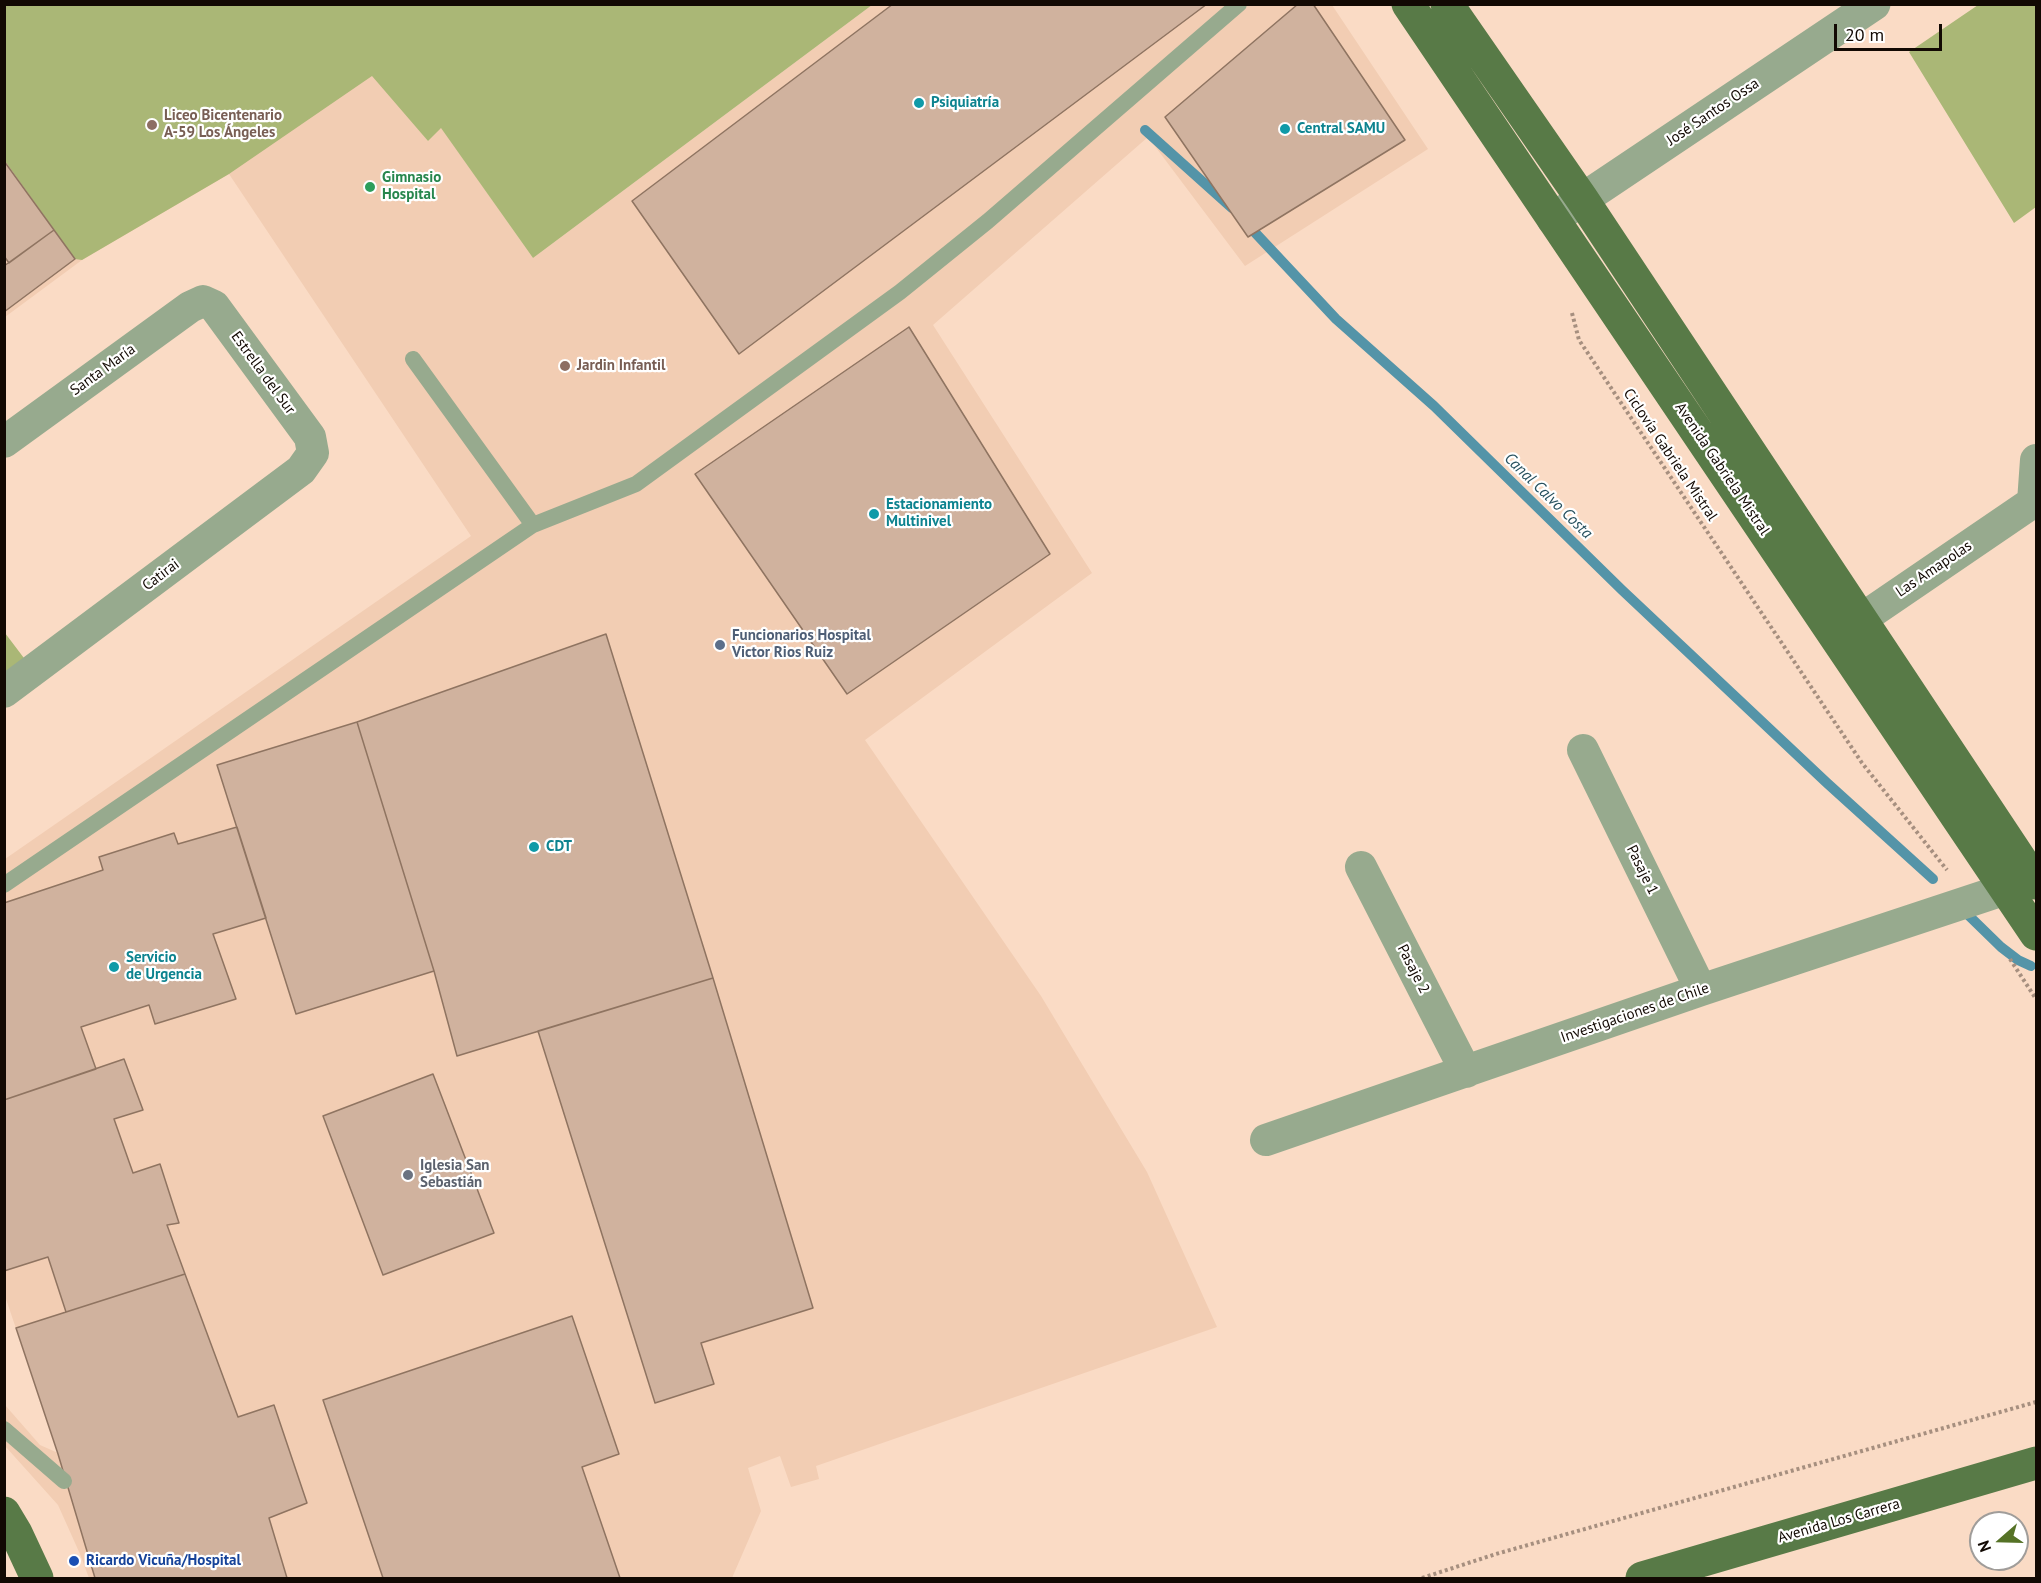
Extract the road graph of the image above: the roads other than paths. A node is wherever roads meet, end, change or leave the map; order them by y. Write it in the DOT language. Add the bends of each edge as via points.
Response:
graph roads {
  1 [pos="1239,4"];
  2 [pos="1408,4"];
  3 [pos="1447,4"];
  4 [pos="1874,4"];
  5 [pos="1582,199"];
  6 [pos="1553,219"];
  7 [pos="203,301"];
  8 [pos="413,359"];
  9 [pos="4,442"];
  10 [pos="313,453"];
  11 [pos="2037,460"];
  12 [pos="2035,502"];
  13 [pos="533,525"];
  14 [pos="1848,628"];
  15 [pos="4,692"];
  16 [pos="1583,750"];
  17 [pos="1361,867"];
  18 [pos="4,885"];
  19 [pos="2021,886"];
  20 [pos="2037,934"];
  21 [pos="1701,990"];
  22 [pos="1466,1072"];
  23 [pos="1266,1140"];
  24 [pos="4,1429"];
  25 [pos="2037,1463"];
  26 [pos="64,1481"];
  27 [pos="4,1513"];
  28 [pos="37,1578"];
  29 [pos="1642,1578"];
  1 -- 13 [label="lane" via="900,292 636,484"];
  2 -- 6 [label="main road, Avenida Gabriela Mistral"];
  3 -- 5 [label="main road, Avenida Gabriela Mistral"];
  4 -- 5 [label="street, José Santos Ossa"];
  5 -- 6 [label="street, José Santos Ossa"];
  5 -- 14 [label="main road, Avenida Gabriela Mistral"];
  6 -- 14 [label="main road, Avenida Gabriela Mistral"];
  7 -- 9 [label="street, Santa María"];
  7 -- 10 [label="street, Estrella del Sur" via="214,306 310,437"];
  8 -- 13 [label="lane"];
  10 -- 15 [label="street, Catirai" via="301,470"];
  11 -- 12 [label="street, Las Amapolas"];
  12 -- 14 [label="street, Las Amapolas"];
  13 -- 18 [label="lane"];
  14 -- 19 [label="main road, Avenida Gabriela Mistral"];
  16 -- 21 [label="street, Pasaje 1"];
  17 -- 22 [label="street, Pasaje 2"];
  19 -- 20 [label="main road, Avenida Gabriela Mistral"];
  19 -- 21 [label="street, Investigaciones de Chile"];
  21 -- 22 [label="street, Investigaciones de Chile"];
  22 -- 23 [label="street, Investigaciones de Chile"];
  24 -- 26 [label="lane"];
  25 -- 29 [label="main road, Avenida Los Carrera"];
  27 -- 28 [label="main road"];
}
